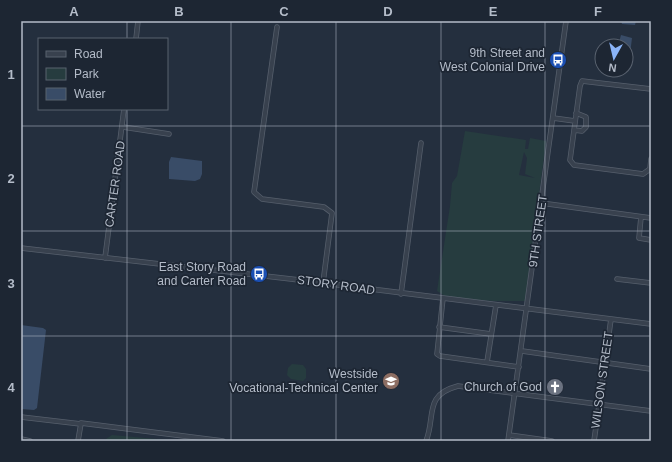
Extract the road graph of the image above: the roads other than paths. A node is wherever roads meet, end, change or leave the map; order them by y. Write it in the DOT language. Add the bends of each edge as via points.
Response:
graph roads {
  1 [pos="138,21"];
  2 [pos="566,21"];
  3 [pos="277,26"];
  4 [pos="136,38"];
  5 [pos="651,89"];
  6 [pos="124,110"];
  7 [pos="576,113"];
  8 [pos="553,118"];
  9 [pos="575,121"];
  10 [pos="123,127"];
  11 [pos="574,130"];
  12 [pos="169,134"];
  13 [pos="421,143"];
  14 [pos="651,159"];
  15 [pos="541,203"];
  16 [pos="641,217"];
  17 [pos="651,218"];
  18 [pos="651,240"];
  19 [pos="21,248"];
  20 [pos="105,258"];
  21 [pos="618,279"];
  22 [pos="323,283"];
  23 [pos="651,283"];
  24 [pos="401,294"];
  25 [pos="443,298"];
  26 [pos="496,305"];
  27 [pos="528,308"];
  28 [pos="610,319"];
  29 [pos="651,324"];
  30 [pos="439,326"];
  31 [pos="491,334"];
  32 [pos="522,350"];
  33 [pos="487,362"];
  34 [pos="605,363"];
  35 [pos="520,366"];
  36 [pos="651,369"];
  37 [pos="515,392"];
  38 [pos="599,404"];
  39 [pos="651,411"];
  40 [pos="21,417"];
  41 [pos="81,423"];
  42 [pos="509,435"];
  43 [pos="21,439"];
  44 [pos="30,441"];
  45 [pos="78,441"];
  46 [pos="222,441"];
  47 [pos="426,441"];
  48 [pos="508,441"];
  49 [pos="552,441"];
  50 [pos="594,441"];
  1 -- 4 [label="street"];
  2 -- 8 [label="street, 9TH STREET"];
  3 -- 22 [label="street" via="254,192 262,199 324,207 332,213"];
  5 -- 7 [label="street" via="582,81"];
  6 -- 10 [label="street, CARTER ROAD"];
  7 -- 9 [label="street"];
  7 -- 11 [label="street" via="586,117 586,127 582,131"];
  8 -- 9 [label="street"];
  8 -- 15 [label="street, 9TH STREET"];
  9 -- 11 [label="street"];
  10 -- 12 [label="street"];
  10 -- 20 [label="street, CARTER ROAD"];
  11 -- 14 [label="street" via="570,160 574,165 643,174 650,169"];
  13 -- 24 [label="street"];
  15 -- 16 [label="street"];
  15 -- 27 [label="street, 9TH STREET"];
  16 -- 17 [label="street"];
  16 -- 18 [label="street" via="639,238"];
  19 -- 20 [label="street, STORY ROAD"];
  20 -- 22 [label="street, STORY ROAD"];
  21 -- 23 [label="street"];
  22 -- 24 [label="street, STORY ROAD"];
  24 -- 25 [label="street, STORY ROAD"];
  25 -- 26 [label="street, STORY ROAD"];
  25 -- 30 [label="street"];
  26 -- 27 [label="street, STORY ROAD"];
  26 -- 31 [label="street"];
  27 -- 28 [label="street, STORY ROAD"];
  27 -- 32 [label="street, 9TH STREET"];
  28 -- 29 [label="street, STORY ROAD"];
  28 -- 34 [label="street, WILSON STREET"];
  30 -- 31 [label="street"];
  30 -- 33 [label="street" via="436,350 440,356"];
  31 -- 33 [label="street"];
  32 -- 34 [label="street"];
  32 -- 35 [label="street, 9TH STREET"];
  33 -- 35 [label="street"];
  34 -- 36 [label="street"];
  34 -- 38 [label="street, WILSON STREET"];
  35 -- 37 [label="street, 9TH STREET"];
  37 -- 38 [label="street"];
  37 -- 42 [label="street, 9TH STREET"];
  37 -- 47 [label="street" via="472,386 447,389 435,402"];
  38 -- 39 [label="street"];
  38 -- 50 [label="street, WILSON STREET"];
  40 -- 41 [label="street"];
  41 -- 45 [label="street"];
  41 -- 46 [label="street"];
  42 -- 48 [label="street, 9TH STREET"];
  42 -- 49 [label="street"];
  43 -- 44 [label="street"];
}
